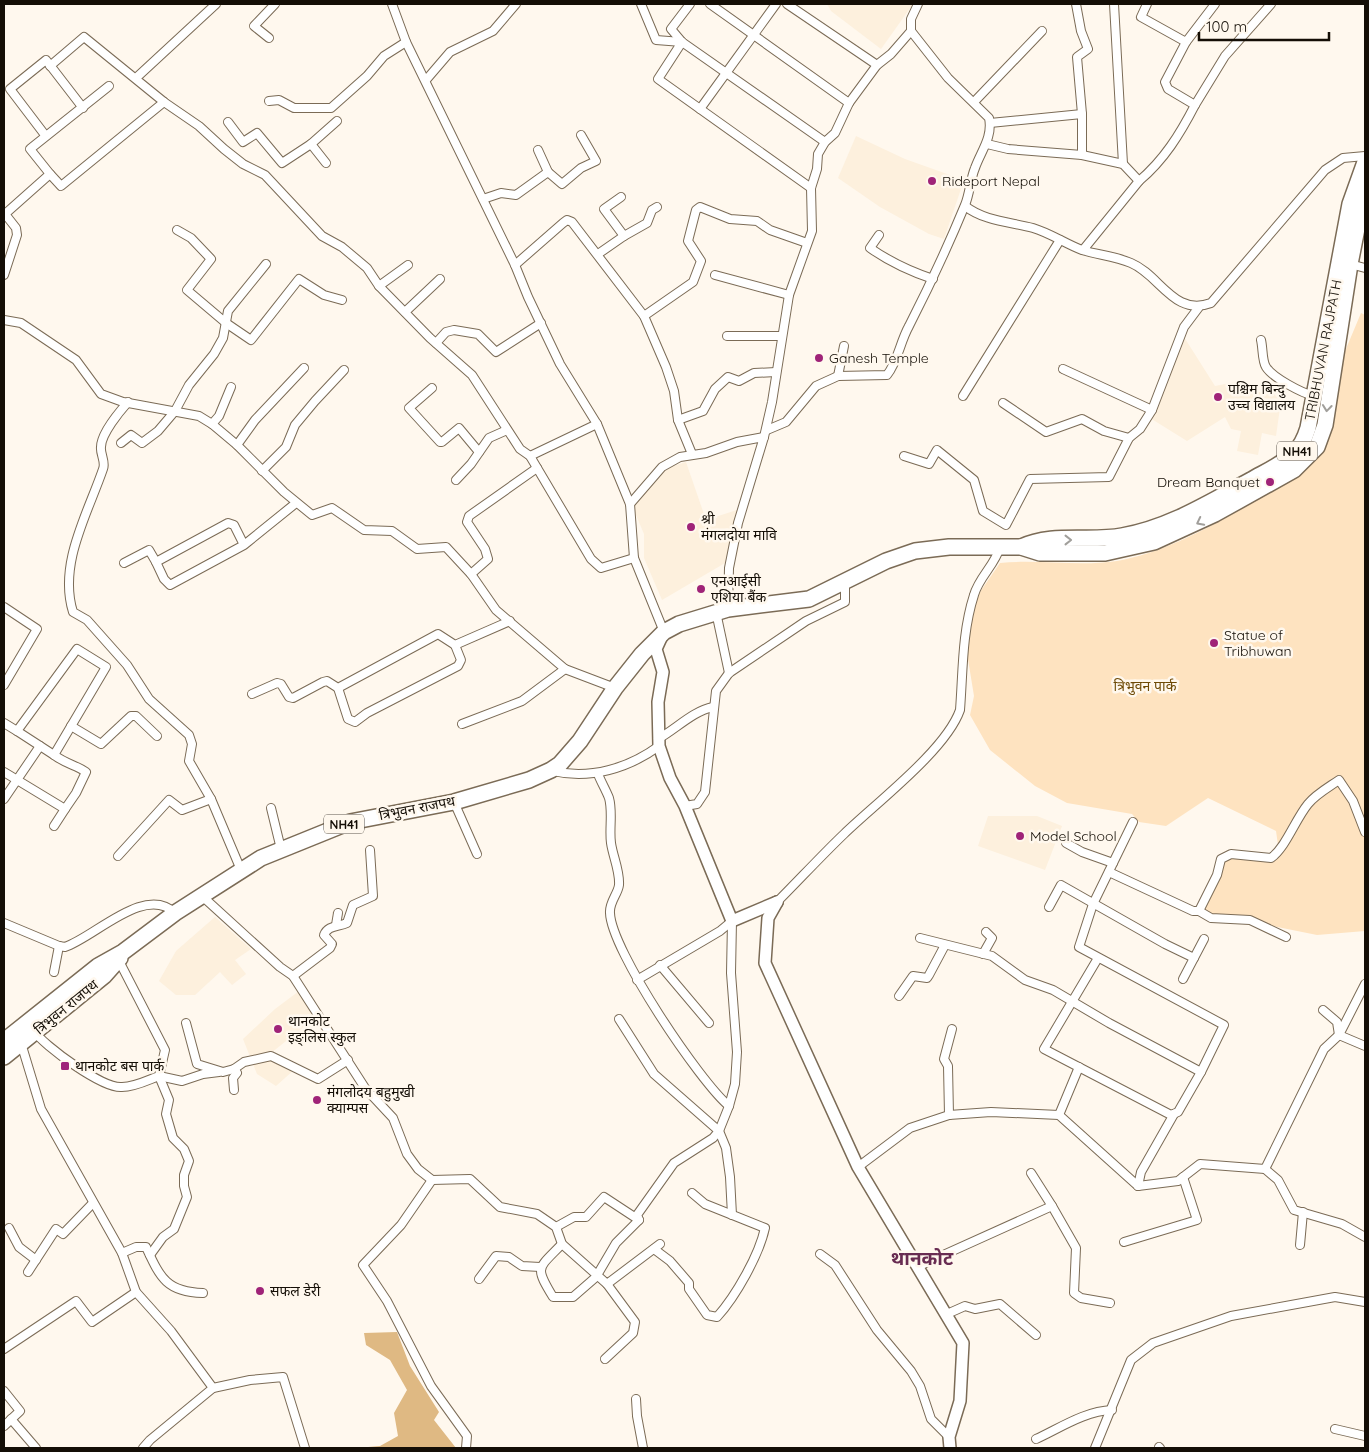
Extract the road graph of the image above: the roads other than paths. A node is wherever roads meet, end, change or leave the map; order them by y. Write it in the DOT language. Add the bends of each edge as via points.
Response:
graph roads {
  1 [pos="216,4"];
  2 [pos="275,4"];
  3 [pos="392,4"];
  4 [pos="516,4"];
  5 [pos="641,4"];
  6 [pos="690,4"];
  7 [pos="710,4"];
  8 [pos="776,4"];
  9 [pos="787,4"];
  10 [pos="918,4"];
  11 [pos="1076,4"];
  12 [pos="1114,4"];
  13 [pos="1147,4"];
  14 [pos="1215,4"];
  15 [pos="1271,4"];
  16 [pos="911,31"];
  17 [pos="1042,31"];
  18 [pos="753,34"];
  19 [pos="269,38"];
  20 [pos="406,42"];
  21 [pos="682,42"];
  22 [pos="1186,42"];
  23 [pos="877,65"];
  24 [pos="50,66"];
  25 [pos="726,71"];
  26 [pos="136,78"];
  27 [pos="426,80"];
  28 [pos="110,86"];
  29 [pos="269,101"];
  30 [pos="164,102"];
  31 [pos="974,102"];
  32 [pos="849,103"];
  33 [pos="1195,105"];
  34 [pos="83,108"];
  35 [pos="700,109"];
  36 [pos="1082,114"];
  37 [pos="337,121"];
  38 [pos="228,122"];
  39 [pos="990,123"];
  40 [pos="45,135"];
  41 [pos="581,135"];
  42 [pos="825,142"];
  43 [pos="311,144"];
  44 [pos="987,144"];
  45 [pos="538,150"];
  46 [pos="1082,155"];
  47 [pos="1365,156"];
  48 [pos="1365,162"];
  49 [pos="326,163"];
  50 [pos="1123,164"];
  51 [pos="548,172"];
  52 [pos="50,174"];
  53 [pos="1139,181"];
  54 [pos="810,188"];
  55 [pos="1365,188"];
  56 [pos="621,197"];
  57 [pos="483,199"];
  58 [pos="965,206"];
  59 [pos="657,207"];
  60 [pos="177,230"];
  61 [pos="624,236"];
  62 [pos="879,236"];
  63 [pos="1060,240"];
  64 [pos="807,243"];
  65 [pos="1083,250"];
  66 [pos="598,254"];
  67 [pos="266,264"];
  68 [pos="515,264"];
  69 [pos="1350,264"];
  70 [pos="408,265"];
  71 [pos="1365,268"];
  72 [pos="4,275"];
  73 [pos="715,275"];
  74 [pos="440,279"];
  75 [pos="933,279"];
  76 [pos="379,286"];
  77 [pos="789,295"];
  78 [pos="342,300"];
  79 [pos="1199,307"];
  80 [pos="405,312"];
  81 [pos="644,316"];
  82 [pos="4,320"];
  83 [pos="226,323"];
  84 [pos="541,323"];
  85 [pos="727,336"];
  86 [pos="782,336"];
  87 [pos="1261,340"];
  88 [pos="436,343"];
  89 [pos="844,346"];
  90 [pos="304,368"];
  91 [pos="1063,368"];
  92 [pos="344,370"];
  93 [pos="776,372"];
  94 [pos="838,376"];
  95 [pos="230,386"];
  96 [pos="432,388"];
  97 [pos="963,396"];
  98 [pos="1314,396"];
  99 [pos="128,402"];
  100 [pos="1003,403"];
  101 [pos="1152,410"];
  102 [pos="175,411"];
  103 [pos="678,420"];
  104 [pos="212,424"];
  105 [pos="597,424"];
  106 [pos="507,430"];
  107 [pos="765,434"];
  108 [pos="1129,438"];
  109 [pos="121,443"];
  110 [pos="237,445"];
  111 [pos="479,452"];
  112 [pos="692,454"];
  113 [pos="530,456"];
  114 [pos="904,456"];
  115 [pos="537,468"];
  116 [pos="262,471"];
  117 [pos="456,480"];
  118 [pos="296,503"];
  119 [pos="630,504"];
  120 [pos="1170,529"];
  121 [pos="244,545"];
  122 [pos="1000,547"];
  123 [pos="634,558"];
  124 [pos="156,562"];
  125 [pos="124,564"];
  126 [pos="471,574"];
  127 [pos="845,581"];
  128 [pos="4,607"];
  129 [pos="722,610"];
  130 [pos="510,621"];
  131 [pos="664,632"];
  132 [pos="454,645"];
  133 [pos="564,669"];
  134 [pos="728,673"];
  135 [pos="5,680"];
  136 [pos="338,688"];
  137 [pos="615,688"];
  138 [pos="252,694"];
  139 [pos="713,707"];
  140 [pos="4,723"];
  141 [pos="462,724"];
  142 [pos="71,726"];
  143 [pos="17,732"];
  144 [pos="157,736"];
  145 [pos="580,741"];
  146 [pos="658,742"];
  147 [pos="40,746"];
  148 [pos="54,755"];
  149 [pos="551,770"];
  150 [pos="4,772"];
  151 [pos="598,774"];
  152 [pos="17,780"];
  153 [pos="4,799"];
  154 [pos="212,799"];
  155 [pos="454,802"];
  156 [pos="685,806"];
  157 [pos="270,808"];
  158 [pos="65,809"];
  159 [pos="1133,822"];
  160 [pos="54,826"];
  161 [pos="1365,832"];
  162 [pos="1066,843"];
  163 [pos="281,849"];
  164 [pos="370,850"];
  165 [pos="477,854"];
  166 [pos="118,856"];
  167 [pos="1113,863"];
  168 [pos="241,870"];
  169 [pos="1109,872"];
  170 [pos="202,896"];
  171 [pos="777,902"];
  172 [pos="1093,904"];
  173 [pos="1049,907"];
  174 [pos="1199,911"];
  175 [pos="175,913"];
  176 [pos="338,913"];
  177 [pos="732,921"];
  178 [pos="4,923"];
  179 [pos="336,925"];
  180 [pos="986,932"];
  181 [pos="1286,937"];
  182 [pos="920,938"];
  183 [pos="1204,938"];
  184 [pos="945,945"];
  185 [pos="59,946"];
  186 [pos="983,954"];
  187 [pos="121,956"];
  188 [pos="1098,958"];
  189 [pos="1194,958"];
  190 [pos="660,966"];
  191 [pos="54,972"];
  192 [pos="293,976"];
  193 [pos="1183,979"];
  194 [pos="637,980"];
  195 [pos="1365,984"];
  196 [pos="900,996"];
  197 [pos="1071,1002"];
  198 [pos="1323,1010"];
  199 [pos="619,1018"];
  200 [pos="186,1023"];
  201 [pos="709,1023"];
  202 [pos="31,1027"];
  203 [pos="952,1029"];
  204 [pos="1339,1035"];
  205 [pos="4,1041"];
  206 [pos="21,1043"];
  207 [pos="1365,1046"];
  208 [pos="4,1057"];
  209 [pos="348,1060"];
  210 [pos="1079,1067"];
  211 [pos="234,1069"];
  212 [pos="223,1072"];
  213 [pos="1201,1072"];
  214 [pos="159,1076"];
  215 [pos="234,1090"];
  216 [pos="729,1106"];
  217 [pos="1174,1114"];
  218 [pos="949,1115"];
  219 [pos="1059,1115"];
  220 [pos="719,1131"];
  221 [pos="858,1167"];
  222 [pos="1265,1169"];
  223 [pos="1031,1173"];
  224 [pos="1183,1177"];
  225 [pos="432,1180"];
  226 [pos="1138,1186"];
  227 [pos="692,1193"];
  228 [pos="92,1203"];
  229 [pos="1052,1206"];
  230 [pos="1303,1212"];
  231 [pos="732,1215"];
  232 [pos="639,1220"];
  233 [pos="556,1227"];
  234 [pos="9,1228"];
  235 [pos="1365,1238"];
  236 [pos="1124,1242"];
  237 [pos="562,1244"];
  238 [pos="1300,1245"];
  239 [pos="122,1253"];
  240 [pos="820,1254"];
  241 [pos="150,1255"];
  242 [pos="36,1260"];
  243 [pos="918,1266"];
  244 [pos="540,1267"];
  245 [pos="28,1272"];
  246 [pos="596,1277"];
  247 [pos="480,1278"];
  248 [pos="607,1284"];
  249 [pos="136,1292"];
  250 [pos="203,1293"];
  251 [pos="1365,1302"];
  252 [pos="1110,1303"];
  253 [pos="947,1314"];
  254 [pos="1036,1334"];
  255 [pos="4,1349"];
  256 [pos="605,1359"];
  257 [pos="213,1388"];
  258 [pos="4,1391"];
  259 [pos="636,1399"];
  260 [pos="1112,1410"];
  261 [pos="12,1419"];
  262 [pos="4,1426"];
  263 [pos="1335,1429"];
  264 [pos="1365,1436"];
  265 [pos="1036,1439"];
  266 [pos="949,1443"];
  267 [pos="36,1448"];
  268 [pos="143,1448"];
  269 [pos="305,1448"];
  270 [pos="466,1448"];
  271 [pos="643,1448"];
  272 [pos="1096,1448"];
  1 -- 26 [label="street"];
  2 -- 19 [label="street" via="251,25"];
  3 -- 20 [label="street"];
  4 -- 27 [label="street" via="493,31 450,52"];
  5 -- 21 [label="street" via="656,40"];
  6 -- 21 [label="street" via="671,29"];
  7 -- 18 [label="street"];
  8 -- 18 [label="street"];
  9 -- 23 [label="street"];
  10 -- 16 [label="street" via="911,19"];
  11 -- 36 [label="street" via="1088,49 1077,57"];
  12 -- 50 [label="street"];
  13 -- 22 [label="street" via="1140,17"];
  14 -- 22 [label="street"];
  15 -- 33 [label="street" via="1225,56"];
  16 -- 23 [label="street"];
  16 -- 31 [label="street" via="948,78"];
  17 -- 31 [label="street"];
  18 -- 25 [label="street"];
  18 -- 32 [label="street"];
  20 -- 27 [label="street"];
  20 -- 29 [label="street" via="384,56 331,108 294,108 279,100"];
  21 -- 25 [label="street"];
  21 -- 35 [label="street" via="658,79"];
  22 -- 33 [label="street" via="1165,82 1168,89"];
  23 -- 32 [label="street"];
  24 -- 26 [label="street" via="84,37"];
  24 -- 34 [label="street"];
  24 -- 40 [label="street" via="46,60 10,90"];
  25 -- 35 [label="street"];
  25 -- 42 [label="street"];
  26 -- 30 [label="street"];
  27 -- 57 [label="street"];
  28 -- 34 [label="street"];
  30 -- 52 [label="street" via="61,186"];
  30 -- 76 [label="street" via="199,126 243,164 264,175 322,236 342,247 367,268"];
  31 -- 39 [label="street"];
  32 -- 42 [label="street" via="835,133"];
  33 -- 53 [label="street" via="1179,136"];
  34 -- 40 [label="street"];
  35 -- 54 [label="street"];
  36 -- 39 [label="street"];
  36 -- 46 [label="street"];
  37 -- 43 [label="street"];
  38 -- 43 [label="street" via="244,142 257,133 282,163"];
  39 -- 44 [label="street"];
  40 -- 52 [label="street" via="30,149"];
  41 -- 51 [label="street" via="596,161 562,184"];
  42 -- 54 [label="street" via="818,154"];
  43 -- 49 [label="street"];
  44 -- 46 [label="street" via="1008,149"];
  44 -- 58 [label="street" via="972,176"];
  45 -- 51 [label="street"];
  46 -- 50 [label="street"];
  47 -- 79 [label="street" via="1343,158 1326,170 1211,303"];
  48 -- 98 [label="highway, TRIBHUVAN RAJPATH / NH41" via="1350,204"];
  50 -- 53 [label="street"];
  51 -- 57 [label="street" via="516,195 500,192"];
  52 -- 72 [label="street" via="5,214 16,228 17,235"];
  53 -- 65 [label="street"];
  54 -- 64 [label="street" via="813,223"];
  55 -- 69 [label="highway, TRIBHUVAN RAJPATH / NH41"];
  56 -- 61 [label="street" via="604,209"];
  57 -- 68 [label="street"];
  58 -- 63 [label="street" via="974,213 1036,229"];
  58 -- 75 [label="street"];
  59 -- 61 [label="street" via="652,210 647,223"];
  60 -- 83 [label="street" via="191,238 211,259 187,290"];
  61 -- 66 [label="street"];
  62 -- 75 [label="street" via="870,248 893,264"];
  63 -- 65 [label="street"];
  63 -- 97 [label="street"];
  64 -- 77 [label="street"];
  64 -- 81 [label="street" via="757,222 730,219 700,207 696,210 688,241 701,260 693,282"];
  65 -- 79 [label="street" via="1130,262 1145,270 1166,293"];
  66 -- 68 [label="street" via="567,220"];
  66 -- 81 [label="street"];
  67 -- 83 [label="street" via="228,311"];
  68 -- 84 [label="street"];
  69 -- 71 [label="street"];
  69 -- 120 [label="highway, TRIBHUVAN RAJPATH / NH41, one-way" via="1325,425 1317,447 1294,470"];
  70 -- 76 [label="street"];
  73 -- 77 [label="street"];
  74 -- 80 [label="street"];
  75 -- 94 [label="street" via="887,375"];
  76 -- 80 [label="street"];
  77 -- 86 [label="street"];
  78 -- 83 [label="street" via="324,295 299,280 251,340"];
  79 -- 101 [label="street" via="1184,328"];
  80 -- 88 [label="street"];
  81 -- 103 [label="street" via="666,366"];
  82 -- 99 [label="street" via="21,323 76,360 101,394"];
  83 -- 102 [label="street" via="223,338 214,354 189,385"];
  84 -- 88 [label="street" via="496,352 478,334 454,330 446,332"];
  84 -- 105 [label="street" via="560,364"];
  85 -- 86 [label="street"];
  86 -- 93 [label="street"];
  87 -- 98 [label="street" via="1264,366 1286,383"];
  88 -- 106 [label="street" via="472,375"];
  89 -- 94 [label="street"];
  90 -- 110 [label="street" via="255,420"];
  91 -- 101 [label="street"];
  92 -- 116 [label="street" via="295,425 286,447"];
  93 -- 103 [label="street" via="754,373 738,381 728,377 715,389 703,411"];
  93 -- 107 [label="street"];
  94 -- 107 [label="street" via="816,386 786,422"];
  95 -- 104 [label="street" via="219,416"];
  96 -- 111 [label="street" via="410,408 440,442 459,428"];
  98 -- 120 [label="highway, TRIBHUVAN RAJPATH / NH41" via="1304,441 1293,455"];
  99 -- 102 [label="street"];
  99 -- 154 [label="street" via="116,414 100,445 104,466 84,516 70,569 69,599 73,612 87,620 126,665 149,699 189,735 192,744 189,760"];
  100 -- 108 [label="street" via="1046,432 1082,419 1104,431"];
  101 -- 108 [label="street" via="1140,429"];
  102 -- 104 [label="street" via="199,416"];
  102 -- 109 [label="street" via="158,431 142,443 131,435"];
  103 -- 112 [label="street"];
  104 -- 110 [label="street"];
  105 -- 113 [label="street"];
  105 -- 119 [label="street"];
  106 -- 111 [label="street" via="489,438"];
  106 -- 113 [label="street" via="520,449"];
  107 -- 112 [label="street" via="706,453"];
  107 -- 129 [label="street" via="740,512"];
  108 -- 114 [label="street" via="1109,477 1030,479 1006,525 983,511 974,480 936,450 929,464"];
  110 -- 116 [label="street"];
  111 -- 117 [label="street"];
  112 -- 119 [label="street" via="680,456 662,466"];
  113 -- 115 [label="street"];
  115 -- 123 [label="street" via="587,552 601,568"];
  115 -- 126 [label="street" via="468,516 467,522 488,559"];
  116 -- 118 [label="street"];
  118 -- 121 [label="street"];
  118 -- 126 [label="street" via="312,515 332,508 364,530 392,531 417,548 446,547"];
  119 -- 123 [label="street"];
  120 -- 122 [label="highway, TRIBHUVAN RAJPATH / NH41" via="1132,548 1105,553 1040,553 1021,547"];
  121 -- 124 [label="street" via="234,525 228,523"];
  121 -- 124 [label="street" via="170,585"];
  122 -- 127 [label="highway, TRIBHUVAN RAJPATH / NH41" via="915,551"];
  122 -- 171 [label="street" via="974,592 965,634 960,710 956,721 934,751 843,835"];
  123 -- 131 [label="street"];
  124 -- 125 [label="street" via="149,550"];
  126 -- 130 [label="street" via="496,610"];
  127 -- 129 [label="highway, TRIBHUVAN RAJPATH / NH41" via="809,599"];
  127 -- 134 [label="street" via="845,602 806,620"];
  128 -- 135 [label="street" via="37,629"];
  129 -- 131 [label="highway, TRIBHUVAN RAJPATH / NH41" via="693,618"];
  129 -- 134 [label="street"];
  130 -- 132 [label="street"];
  130 -- 133 [label="street"];
  131 -- 137 [label="highway, TRIBHUVAN RAJPATH / NH41"];
  131 -- 146 [label="street" via="656,649 664,672 658,702"];
  132 -- 136 [label="street" via="438,634"];
  132 -- 136 [label="street" via="461,660 458,666 366,712 355,722 348,719"];
  133 -- 137 [label="street"];
  133 -- 141 [label="street" via="522,701"];
  134 -- 139 [label="street" via="716,691"];
  136 -- 138 [label="street" via="327,681 293,698 277,683"];
  137 -- 145 [label="highway, TRIBHUVAN RAJPATH / NH41"];
  139 -- 146 [label="street" via="702,710"];
  139 -- 156 [label="street" via="705,792 697,804"];
  140 -- 143 [label="street"];
  142 -- 143 [label="street" via="106,667 77,649"];
  142 -- 144 [label="street" via="102,744 130,716 136,716"];
  142 -- 148 [label="street"];
  143 -- 147 [label="street"];
  145 -- 149 [label="highway, त्रिभुवन राजपथ / NH41"];
  146 -- 151 [label="street" via="642,759"];
  146 -- 156 [label="street" via="670,778"];
  147 -- 148 [label="street"];
  147 -- 152 [label="street"];
  148 -- 158 [label="street" via="67,765 86,772"];
  149 -- 151 [label="street"];
  149 -- 155 [label="highway, त्रिभुवन राजपथ / NH41" via="530,780"];
  150 -- 152 [label="street"];
  151 -- 194 [label="street" via="609,798 619,886 609,914"];
  152 -- 153 [label="street"];
  152 -- 158 [label="street"];
  154 -- 166 [label="street" via="182,810 169,800"];
  154 -- 168 [label="street"];
  155 -- 163 [label="highway, त्रिभुवन राजपथ / NH41" via="350,822"];
  155 -- 165 [label="street"];
  156 -- 177 [label="street"];
  157 -- 163 [label="street"];
  158 -- 160 [label="street"];
  159 -- 167 [label="street"];
  161 -- 174 [label="street" via="1352,800 1339,780 1309,802 1279,852 1271,858 1231,854 1221,859 1217,875"];
  162 -- 167 [label="street"];
  163 -- 168 [label="highway, त्रिभुवन राजपथ / NH41"];
  164 -- 179 [label="street" via="373,896 353,905 347,923"];
  167 -- 169 [label="street"];
  168 -- 170 [label="highway, त्रिभुवन राजपथ / NH41"];
  169 -- 172 [label="street"];
  169 -- 174 [label="street" via="1188,909"];
  170 -- 175 [label="highway, त्रिभुवन राजपथ / NH41"];
  170 -- 192 [label="street"];
  171 -- 177 [label="street"];
  171 -- 221 [label="street" via="768,918 765,963"];
  172 -- 173 [label="street" via="1061,885"];
  172 -- 188 [label="street" via="1079,947"];
  172 -- 189 [label="street"];
  174 -- 181 [label="street" via="1211,918 1250,920"];
  175 -- 185 [label="street" via="168,907 147,905 129,910 72,945"];
  175 -- 187 [label="highway, त्रिभुवन राजपथ / NH41"];
  176 -- 179 [label="street"];
  177 -- 190 [label="street"];
  177 -- 216 [label="street" via="731,973 737,1052 735,1084"];
  178 -- 185 [label="street"];
  179 -- 192 [label="street" via="324,933 332,944 330,948"];
  180 -- 186 [label="street" via="992,938"];
  182 -- 184 [label="street"];
  183 -- 189 [label="street"];
  184 -- 186 [label="street"];
  184 -- 196 [label="street" via="927,978 913,976"];
  185 -- 191 [label="street"];
  186 -- 197 [label="street" via="992,956 1025,980 1053,990"];
  187 -- 202 [label="highway, त्रिभुवन राजपथ / NH41" via="98,966"];
  187 -- 214 [label="street" via="165,1050"];
  188 -- 197 [label="street"];
  188 -- 213 [label="street" via="1224,1025"];
  189 -- 193 [label="street"];
  190 -- 194 [label="street"];
  190 -- 201 [label="street"];
  192 -- 209 [label="street"];
  194 -- 216 [label="street" via="716,1095"];
  195 -- 204 [label="street"];
  197 -- 210 [label="street" via="1044,1049"];
  197 -- 213 [label="street"];
  198 -- 204 [label="street" via="1337,1022"];
  199 -- 220 [label="street" via="654,1074"];
  200 -- 212 [label="street" via="197,1064"];
  202 -- 205 [label="highway, त्रिभुवन राजपथ / NH41"];
  202 -- 206 [label="highway, त्रिभुवन राजपथ / NH41"];
  202 -- 214 [label="street" via="47,1046 87,1072 121,1088"];
  203 -- 218 [label="street" via="944,1059 948,1066"];
  204 -- 207 [label="street"];
  204 -- 222 [label="street" via="1324,1050"];
  206 -- 208 [label="highway, त्रिभुवन राजपथ / NH41"];
  206 -- 228 [label="street" via="41,1109"];
  209 -- 211 [label="street" via="318,1079 271,1056 244,1062"];
  209 -- 225 [label="street" via="365,1088 393,1118 418,1169"];
  210 -- 217 [label="street"];
  210 -- 219 [label="street"];
  211 -- 212 [label="street"];
  211 -- 215 [label="street" via="237,1073 233,1078"];
  212 -- 214 [label="street" via="203,1074 182,1082"];
  213 -- 217 [label="street"];
  214 -- 241 [label="street" via="169,1100 166,1114 173,1138 184,1149 189,1161 184,1181 187,1197 174,1228"];
  216 -- 220 [label="street"];
  217 -- 226 [label="street" via="1141,1172"];
  218 -- 219 [label="street" via="990,1112"];
  218 -- 221 [label="street" via="910,1128"];
  219 -- 226 [label="street"];
  220 -- 231 [label="street" via="726,1148"];
  220 -- 232 [label="street" via="674,1163 637,1215"];
  221 -- 243 [label="street"];
  222 -- 224 [label="street" via="1200,1164"];
  222 -- 230 [label="street" via="1278,1180 1294,1210"];
  223 -- 229 [label="street"];
  224 -- 226 [label="street" via="1178,1181"];
  224 -- 236 [label="street" via="1197,1220"];
  225 -- 233 [label="street" via="470,1179 500,1207 537,1214"];
  225 -- 270 [label="street" via="401,1225 363,1265 387,1301 431,1386 467,1436"];
  227 -- 231 [label="street" via="705,1204"];
  228 -- 239 [label="street"];
  228 -- 242 [label="street" via="62,1234 56,1229"];
  229 -- 243 [label="street"];
  229 -- 252 [label="street" via="1076,1248 1074,1293 1081,1298"];
  230 -- 235 [label="street" via="1342,1224"];
  230 -- 238 [label="street"];
  231 -- 248 [label="street" via="765,1228 762,1242 727,1306 717,1317 707,1315 689,1289 689,1283 657,1247"];
  232 -- 233 [label="street" via="604,1197 586,1217 574,1217"];
  232 -- 246 [label="street" via="616,1243"];
  233 -- 237 [label="street"];
  234 -- 242 [label="street" via="19,1247"];
  237 -- 244 [label="street"];
  237 -- 246 [label="street"];
  239 -- 241 [label="street" via="146,1247"];
  239 -- 249 [label="street"];
  240 -- 266 [label="street" via="835,1264 877,1330 911,1371 920,1386 930,1418"];
  241 -- 250 [label="street" via="158,1272 176,1290"];
  242 -- 245 [label="street"];
  243 -- 253 [label="street"];
  244 -- 246 [label="street" via="540,1275 553,1297 573,1297"];
  244 -- 247 [label="street" via="522,1266 510,1257 496,1256"];
  246 -- 248 [label="street"];
  248 -- 256 [label="street" via="635,1322 633,1333"];
  249 -- 255 [label="street" via="92,1322 76,1301"];
  249 -- 257 [label="street" via="172,1331"];
  251 -- 260 [label="street" via="1335,1297 1231,1316 1153,1343 1131,1360"];
  253 -- 254 [label="street" via="965,1306 975,1309 1000,1304"];
  253 -- 266 [label="street" via="963,1343 960,1401"];
  257 -- 268 [label="street"];
  257 -- 269 [label="street" via="283,1377"];
  258 -- 261 [label="street" via="20,1411"];
  259 -- 271 [label="street"];
  260 -- 265 [label="street" via="1070,1421"];
  260 -- 272 [label="street"];
  261 -- 262 [label="street"];
  261 -- 267 [label="street"];
  263 -- 264 [label="street"];
}
